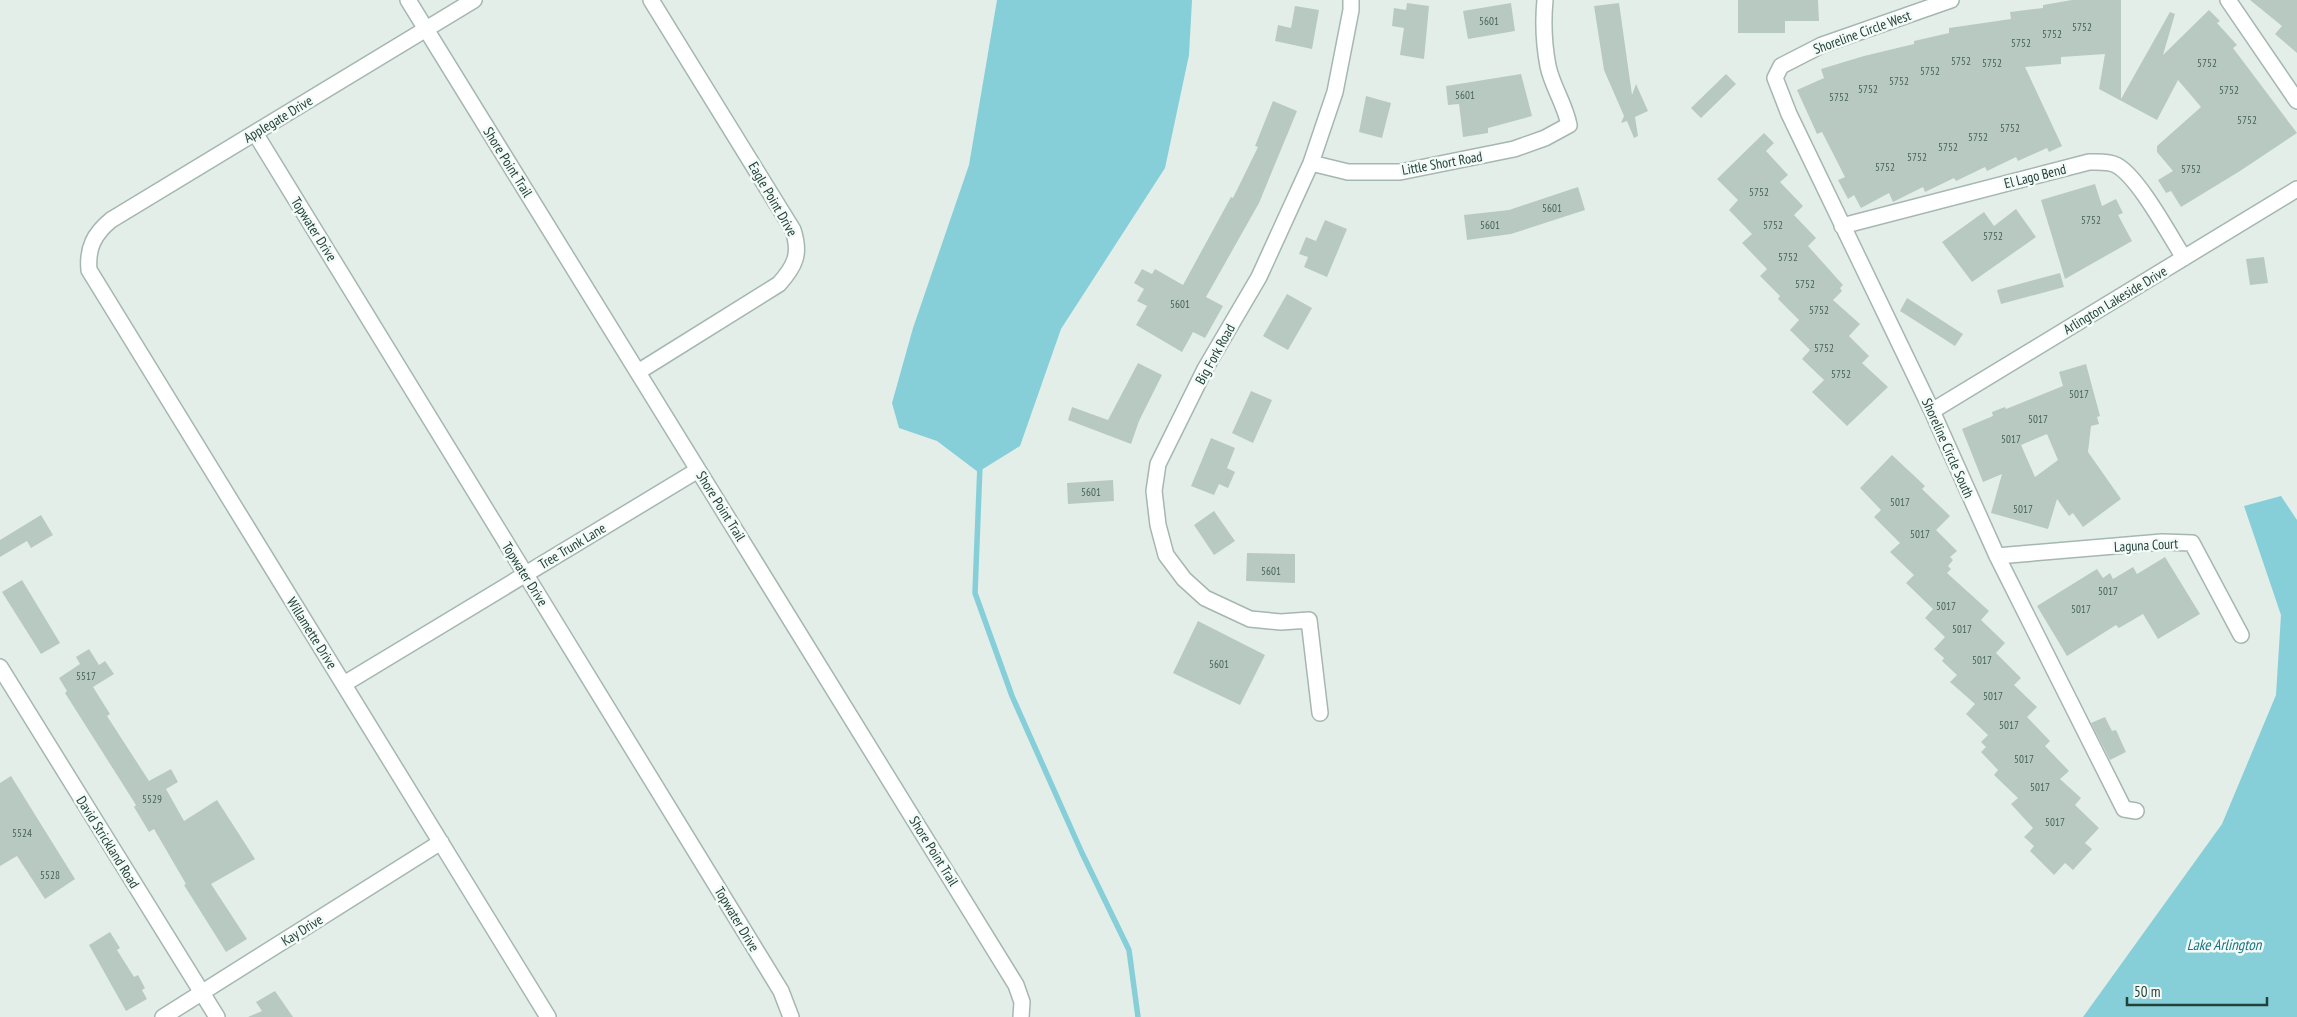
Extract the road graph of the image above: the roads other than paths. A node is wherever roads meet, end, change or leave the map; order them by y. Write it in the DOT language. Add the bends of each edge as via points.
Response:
graph roads {
  1 [pos="408,0"];
  2 [pos="474,0"];
  3 [pos="651,0"];
  4 [pos="1351,0"];
  5 [pos="1546,0"];
  6 [pos="1951,0"];
  7 [pos="2228,0"];
  8 [pos="426,29"];
  9 [pos="1777,72"];
  10 [pos="2297,100"];
  11 [pos="255,133"];
  12 [pos="1311,163"];
  13 [pos="2297,189"];
  14 [pos="1842,226"];
  15 [pos="90,245"];
  16 [pos="2184,258"];
  17 [pos="638,372"];
  18 [pos="1932,411"];
  19 [pos="698,470"];
  20 [pos="1997,556"];
  21 [pos="526,574"];
  22 [pos="2241,635"];
  23 [pos="0,668"];
  24 [pos="344,684"];
  25 [pos="1320,713"];
  26 [pos="2136,812"];
  27 [pos="440,842"];
  28 [pos="202,993"];
  29 [pos="163,1017"];
  30 [pos="217,1017"];
  31 [pos="548,1017"];
  32 [pos="792,1017"];
  33 [pos="1021,1017"];
  1 -- 8 [label="street, Shore Point Trail"];
  2 -- 8 [label="street, Applegate Drive"];
  3 -- 17 [label="street, Eagle Point Drive" via="793,230 798,245 790,273 779,284"];
  4 -- 12 [label="street, Big Fork Road" via="1335,92"];
  5 -- 12 [label="street, Little Short Road" via="1543,17 1548,67 1569,124 1545,138 1514,149 1400,172 1348,172"];
  6 -- 9 [label="street, Shoreline Circle West" via="1822,45 1781,66"];
  7 -- 10 [label="street"];
  8 -- 11 [label="street, Applegate Drive"];
  8 -- 17 [label="street, Shore Point Trail"];
  9 -- 14 [label="street, Shoreline Circle South" via="1775,78 1789,114"];
  11 -- 15 [label="street, Applegate Drive" via="111,220"];
  11 -- 21 [label="street, Topwater Drive"];
  12 -- 25 [label="street, Big Fork Road" via="1259,277 1205,369 1158,464 1154,491 1166,555 1184,579 1206,598 1250,619 1309,620"];
  13 -- 16 [label="street, Arlington Lakeside Drive"];
  14 -- 16 [label="street, El Lago Bend" via="2089,162 2111,163 2132,177"];
  14 -- 18 [label="street, Shoreline Circle South"];
  15 -- 24 [label="street, Willamette Drive" via="90,270"];
  16 -- 18 [label="street, Arlington Lakeside Drive"];
  17 -- 19 [label="street, Shore Point Trail"];
  18 -- 20 [label="street, Shoreline Circle South"];
  19 -- 21 [label="street, Tree Trunk Lane"];
  19 -- 33 [label="street, Shore Point Trail" via="1016,985 1022,1002"];
  20 -- 22 [label="street, Laguna Court" via="2162,542 2192,543"];
  20 -- 26 [label="street, Shoreline Circle South" via="2124,809"];
  21 -- 24 [label="street, Tree Trunk Lane"];
  21 -- 32 [label="street, Topwater Drive" via="781,990"];
  23 -- 28 [label="street, David Strickland Road"];
  24 -- 27 [label="street, Willamette Drive"];
  27 -- 28 [label="street, Kay Drive"];
  27 -- 31 [label="street, Willamette Drive"];
  28 -- 29 [label="street, Kay Drive"];
  28 -- 30 [label="street, David Strickland Road"];
}
